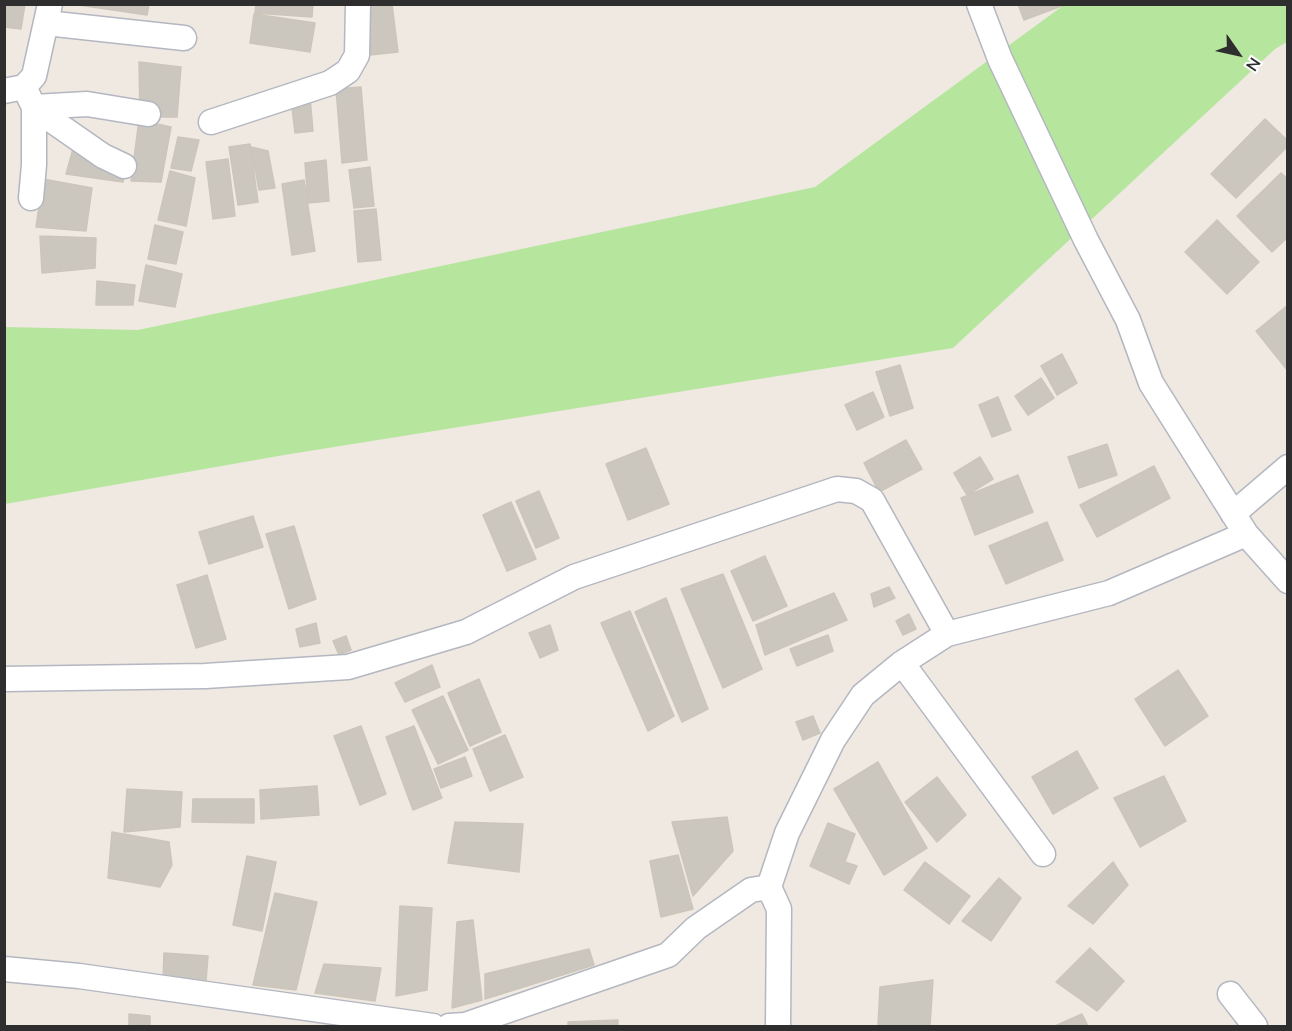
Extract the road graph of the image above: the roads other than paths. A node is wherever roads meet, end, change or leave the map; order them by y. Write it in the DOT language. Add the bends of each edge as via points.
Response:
graph roads {
  1 [pos="357,4"];
  2 [pos="979,4"];
  3 [pos="48,14"];
  4 [pos="184,38"];
  5 [pos="21,95"];
  6 [pos="148,114"];
  7 [pos="211,122"];
  8 [pos="124,166"];
  9 [pos="31,198"];
  10 [pos="1287,467"];
  11 [pos="1239,524"];
  12 [pos="1287,581"];
  13 [pos="947,634"];
  14 [pos="902,663"];
  15 [pos="4,679"];
  16 [pos="1043,854"];
  17 [pos="769,887"];
  18 [pos="4,969"];
  19 [pos="1230,994"];
  20 [pos="434,1026"];
  21 [pos="449,1026"];
  22 [pos="778,1026"];
  23 [pos="1254,1026"];
  1 -- 7 [label="street" via="357,55 348,71 330,83"];
  2 -- 11 [label="street" via="1015,91 1128,320 1151,382"];
  3 -- 4 [label="street"];
  3 -- 5 [label="street" via="34,76"];
  5 -- 6 [label="street"];
  5 -- 8 [label="street" via="103,156"];
  5 -- 9 [label="street" via="34,165"];
  10 -- 11 [label="street"];
  11 -- 12 [label="street"];
  11 -- 13 [label="street" via="1109,592"];
  13 -- 14 [label="street"];
  13 -- 15 [label="street" via="872,500 837,489 574,578 466,632 348,667 205,676"];
  14 -- 16 [label="street"];
  14 -- 17 [label="street" via="863,695 833,740 787,833"];
  17 -- 21 [label="street" via="751,890 696,928 668,955 465,1025"];
  17 -- 22 [label="street" via="779,909"];
  18 -- 20 [label="street"];
  19 -- 23 [label="street"];
}
